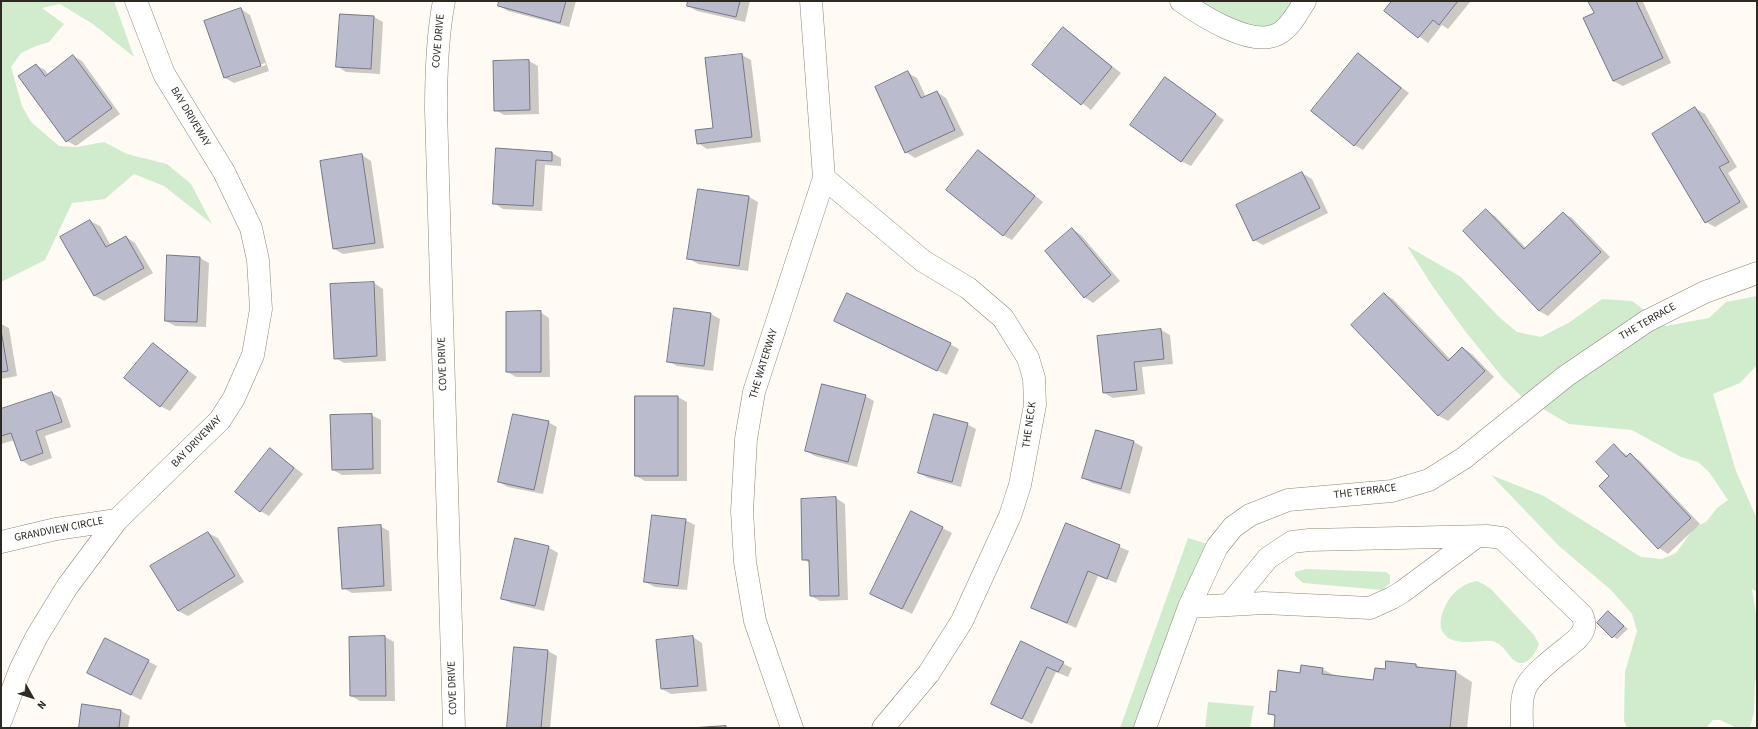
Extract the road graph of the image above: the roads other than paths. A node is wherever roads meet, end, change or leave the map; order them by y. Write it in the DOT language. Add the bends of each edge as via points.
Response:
graph roads {
  1 [pos="136,1"];
  2 [pos="444,1"];
  3 [pos="811,1"];
  4 [pos="1181,1"];
  5 [pos="1305,1"];
  6 [pos="824,178"];
  7 [pos="1757,273"];
  8 [pos="117,520"];
  9 [pos="1476,537"];
  10 [pos="1,542"];
  11 [pos="1229,605"];
  12 [pos="1189,607"];
  13 [pos="1,720"];
  14 [pos="454,728"];
  15 [pos="792,728"];
  16 [pos="883,728"];
  17 [pos="1146,728"];
  18 [pos="1522,728"];
  1 -- 8 [label="street, BAY DRIVEWAY" via="164,74 224,172 251,228 258,260 261,309 253,355 234,398 220,420"];
  2 -- 14 [label="street, COVE DRIVE" via="440,18 436,110"];
  3 -- 6 [label="street, THE WATERWAY"];
  4 -- 5 [label="street" via="1216,22 1260,38 1274,36 1284,30"];
  6 -- 15 [label="street, THE WATERWAY" via="754,392 746,439 742,510 745,562 755,621"];
  6 -- 16 [label="street, THE NECK" via="923,261 968,288 1004,318 1028,358 1034,378 1035,405 1020,485 1010,516 962,621 929,673"];
  7 -- 12 [label="street, THE TERRACE" via="1705,292 1647,321 1566,376 1464,458 1429,480 1392,491 1288,500 1250,515 1233,527 1217,547"];
  8 -- 10 [label="street, GRANDVIEW CIRCLE" via="56,529"];
  8 -- 13 [label="street, BAY DRIVEWAY" via="67,587 37,636 20,670"];
  9 -- 11 [label="street" via="1402,592 1370,608 1264,603"];
  9 -- 11 [label="street" via="1292,542 1268,558"];
  9 -- 18 [label="street" via="1502,538 1582,615 1584,621 1582,634 1527,685 1523,699"];
  11 -- 12 [label="street"];
  12 -- 17 [label="street, THE TERRACE"];
}
